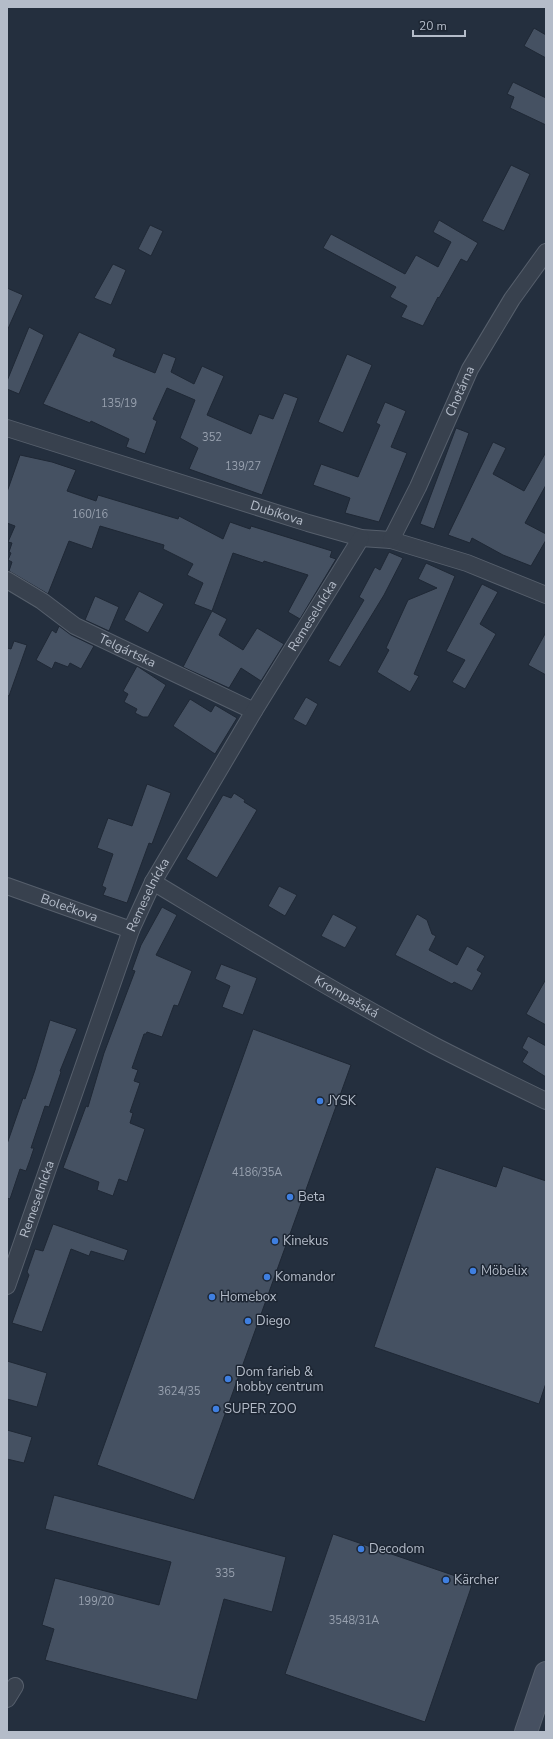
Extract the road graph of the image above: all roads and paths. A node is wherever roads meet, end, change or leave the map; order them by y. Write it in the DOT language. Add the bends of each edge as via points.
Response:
graph roads {
  1 [pos="546,252"];
  2 [pos="7,428"];
  3 [pos="361,538"];
  4 [pos="391,540"];
  5 [pos="7,580"];
  6 [pos="546,595"];
  7 [pos="254,711"];
  8 [pos="153,882"];
  9 [pos="7,886"];
  10 [pos="131,930"];
  11 [pos="546,1101"];
  12 [pos="7,1286"];
  13 [pos="546,1673"];
  14 [pos="526,1732"];
  1 -- 4 [label="street, Chotárna" via="512,299 470,369 418,488"];
  2 -- 3 [label="street, Dubíkova"];
  3 -- 4 [label="street, Dubíkova"];
  3 -- 7 [label="street, Remeselnícka"];
  4 -- 6 [label="street, Dubíkova" via="467,564"];
  5 -- 7 [label="street, Telgártska" via="75,626"];
  7 -- 8 [label="street, Remeselnícka"];
  8 -- 10 [label="street, Remeselnícka"];
  8 -- 11 [label="street, Krompašská" via="374,1012"];
  9 -- 10 [label="street, Bolečkova"];
  10 -- 12 [label="street, Remeselnícka"];
  13 -- 14 [label="main road"];
}
